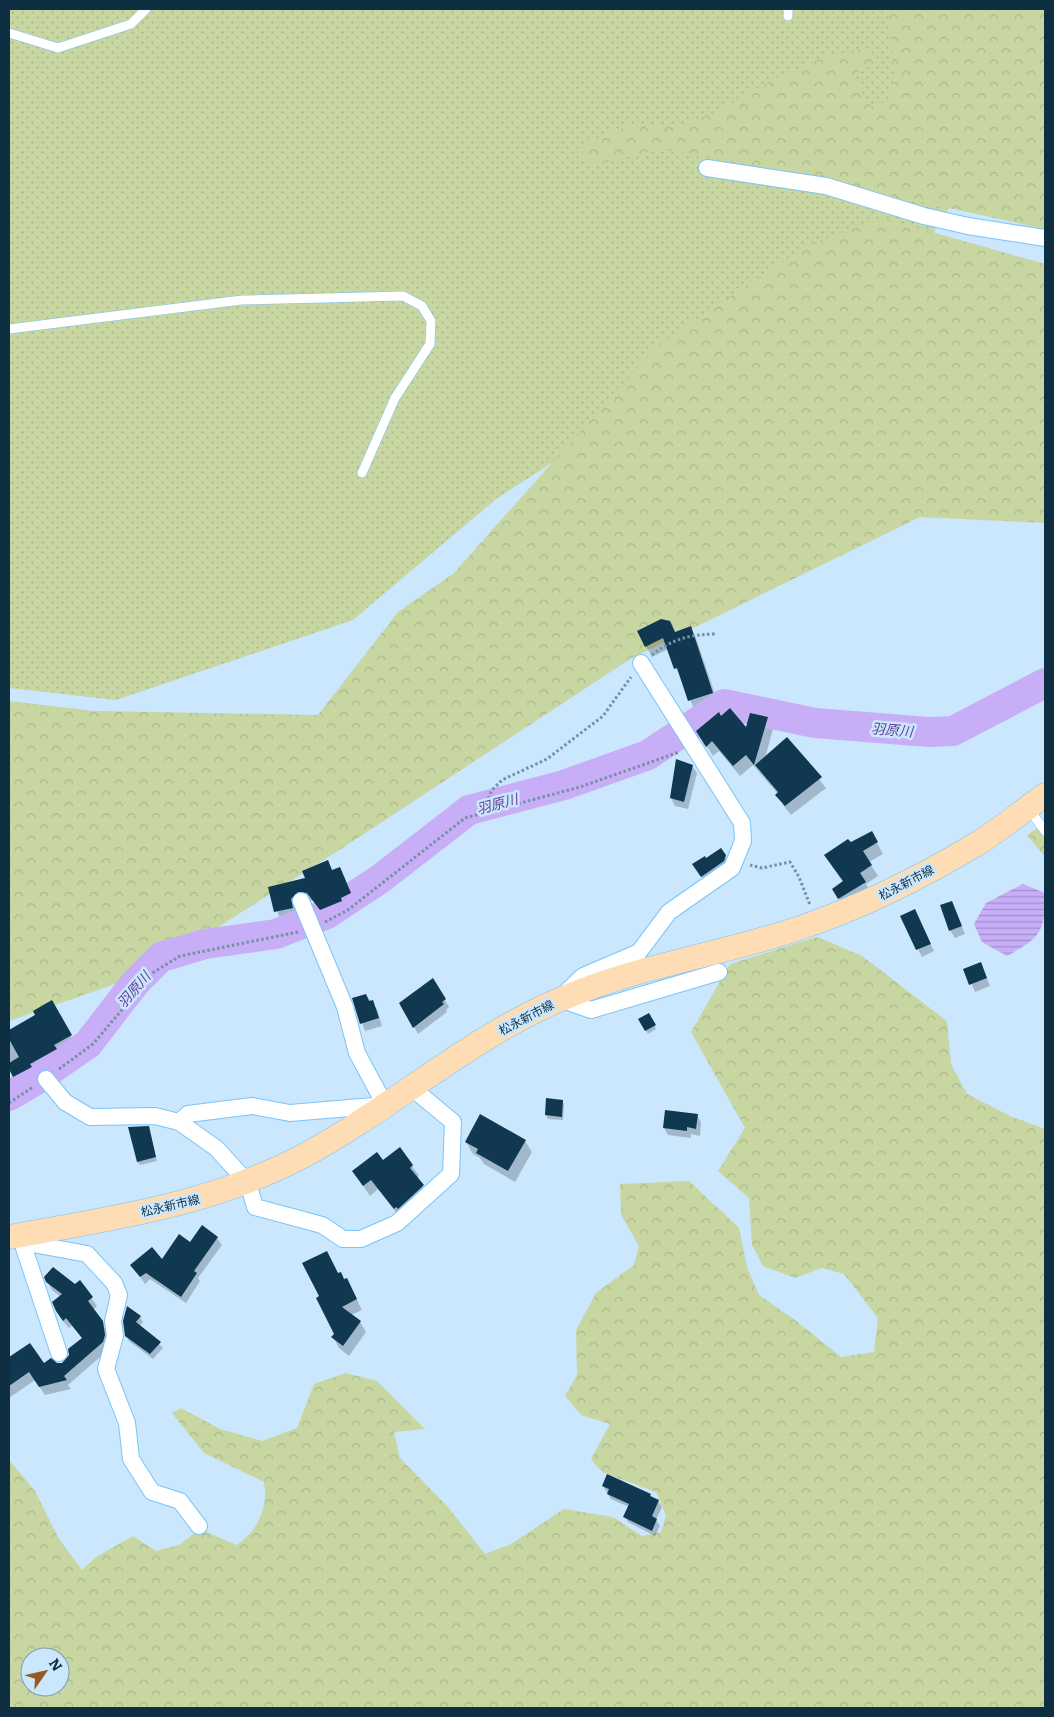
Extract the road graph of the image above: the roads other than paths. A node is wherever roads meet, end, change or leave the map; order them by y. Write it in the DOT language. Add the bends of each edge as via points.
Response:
graph roads {
  1 [pos="146,9"];
  2 [pos="9,33"];
  3 [pos="707,168"];
  4 [pos="1045,238"];
  5 [pos="9,328"];
  6 [pos="362,473"];
  7 [pos="641,663"];
  8 [pos="1036,801"];
  9 [pos="1045,831"];
  10 [pos="302,901"];
  11 [pos="719,972"];
  12 [pos="559,999"];
  13 [pos="46,1079"];
  14 [pos="412,1088"];
  15 [pos="385,1105"];
  16 [pos="179,1122"];
  17 [pos="248,1183"];
  18 [pos="17,1235"];
  19 [pos="59,1354"];
  20 [pos="199,1526"];
  1 -- 2 [label="lane" via="131,24 58,48"];
  3 -- 4 [label="street" via="826,186 932,218"];
  5 -- 6 [label="lane" via="242,300 404,296 422,306 432,321 430,344 395,398"];
  7 -- 12 [label="street" via="742,823 743,841 732,868 669,912 638,952 583,976"];
  8 -- 9 [label="lane"];
  8 -- 12 [label="main road, 松永新市線" via="968,849 861,906"];
  10 -- 15 [label="street" via="345,1007 357,1053"];
  11 -- 12 [label="street" via="591,1010"];
  12 -- 14 [label="main road, 松永新市線" via="512,1023"];
  13 -- 16 [label="street" via="65,1102 90,1118 155,1116"];
  14 -- 15 [label="main road, 松永新市線"];
  14 -- 17 [label="street" via="453,1122 451,1174 397,1222 361,1239 343,1239 322,1225 254,1207"];
  15 -- 16 [label="street" via="290,1113 252,1106 188,1114"];
  15 -- 17 [label="main road, 松永新市線" via="307,1154"];
  16 -- 17 [label="street" via="216,1148"];
  17 -- 18 [label="main road, 松永新市線" via="162,1208"];
  18 -- 19 [label="street"];
  18 -- 20 [label="street" via="38,1245 87,1254 114,1283 119,1295 113,1321 115,1336 106,1369 128,1423 131,1459 152,1492 180,1501"];
}
